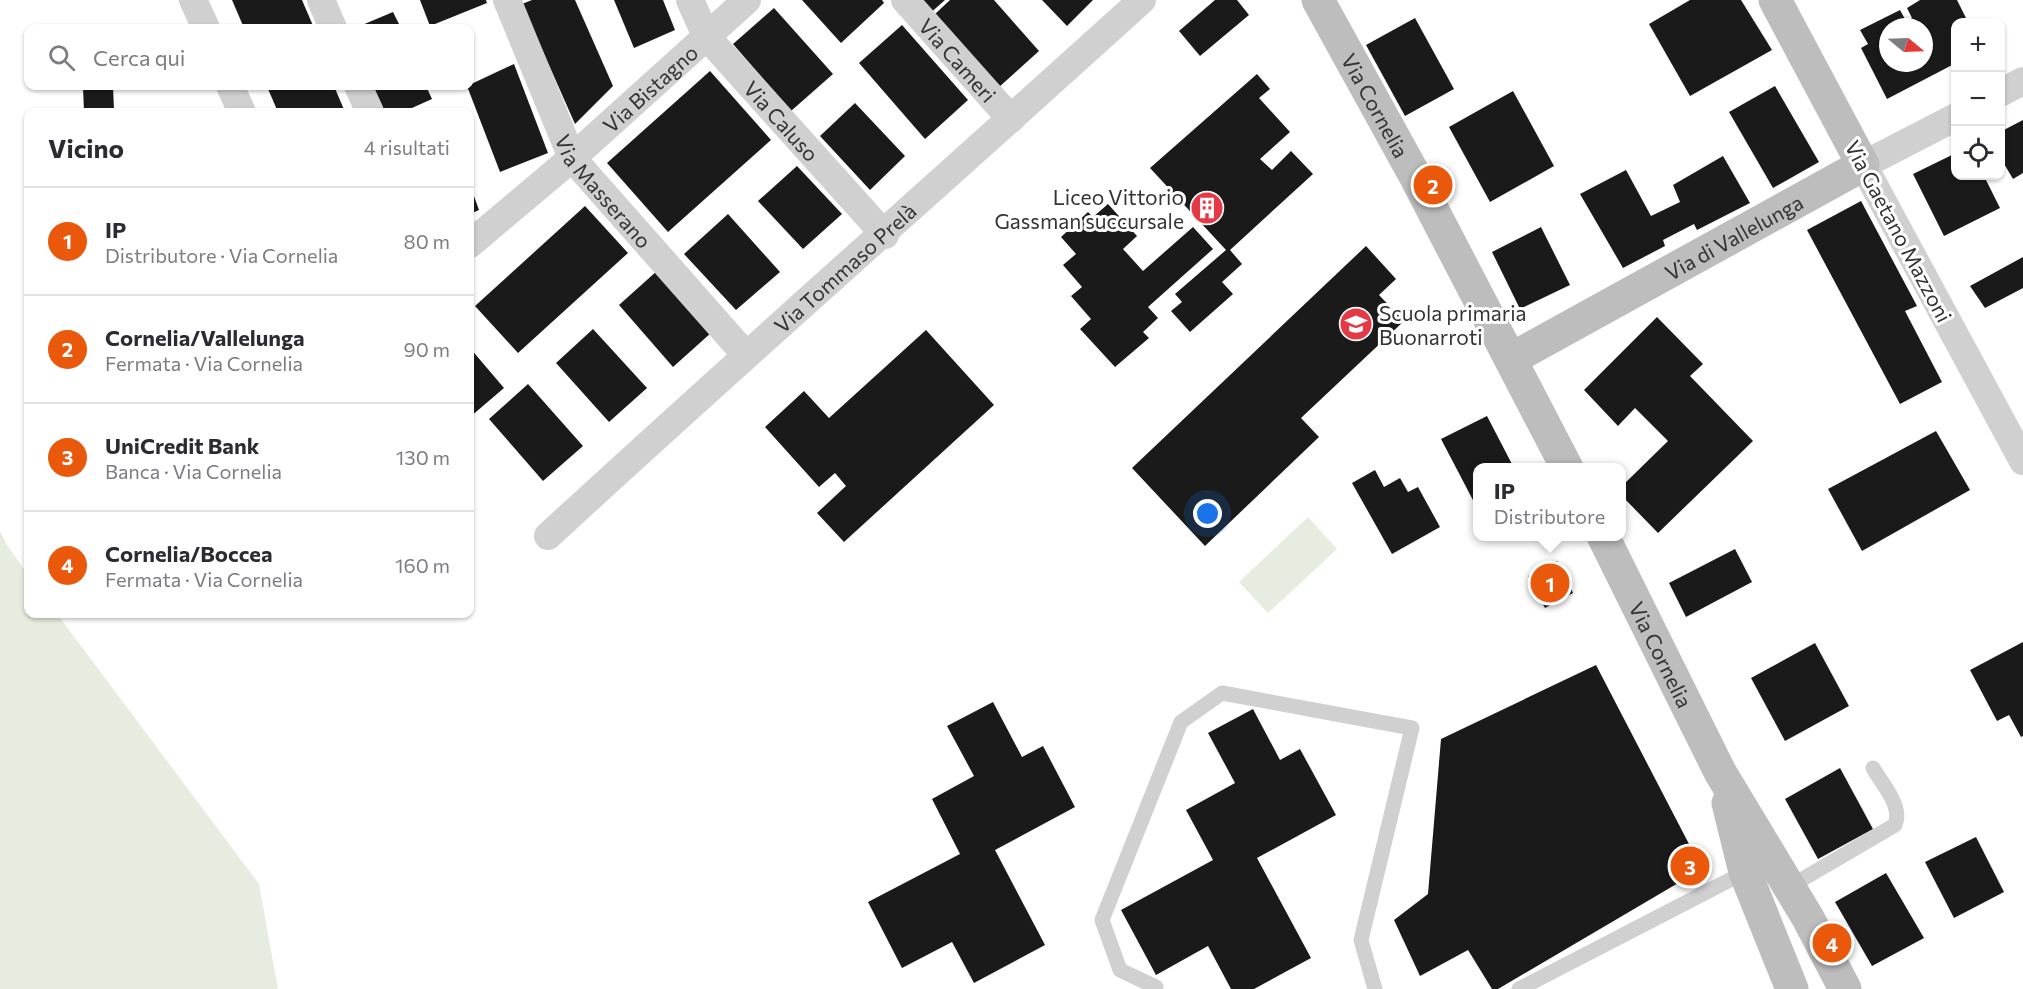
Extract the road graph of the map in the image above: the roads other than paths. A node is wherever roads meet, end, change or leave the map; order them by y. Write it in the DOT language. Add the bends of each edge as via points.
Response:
graph roads {
  1 [pos="193,0"];
  2 [pos="321,0"];
  3 [pos="507,0"];
  4 [pos="690,0"];
  5 [pos="747,0"];
  6 [pos="905,0"];
  7 [pos="1142,0"];
  8 [pos="1318,0"];
  9 [pos="1775,0"];
  10 [pos="204,24"];
  11 [pos="331,24"];
  12 [pos="706,36"];
  13 [pos="2023,81"];
  14 [pos="232,90"];
  15 [pos="360,90"];
  16 [pos="2005,91"];
  17 [pos="240,108"];
  18 [pos="368,108"];
  19 [pos="1011,119"];
  20 [pos="1951,120"];
  21 [pos="572,158"];
  22 [pos="1863,165"];
  23 [pos="885,235"];
  24 [pos="474,241"];
  25 [pos="746,354"];
  26 [pos="1511,359"];
  27 [pos="2023,461"];
  28 [pos="1564,463"];
  29 [pos="548,536"];
  30 [pos="1605,541"];
  31 [pos="1873,768"];
  32 [pos="1720,772"];
  33 [pos="1744,872"];
  34 [pos="1789,887"];
  35 [pos="1156,987"];
  36 [pos="1375,989"];
  37 [pos="1519,989"];
  38 [pos="1792,989"];
  39 [pos="1845,989"];
  1 -- 10 [label="street"];
  2 -- 11 [label="street"];
  3 -- 21 [label="street, Via Masserano"];
  4 -- 12 [label="street, Via Caluso"];
  5 -- 12 [label="street, Via Bistagno"];
  6 -- 19 [label="street, Via Cameri"];
  7 -- 19 [label="street, Via Tommaso Prelà"];
  8 -- 26 [label="street, Via Cornelia"];
  9 -- 22 [label="street, Via Gaetano Mazzoni"];
  12 -- 21 [label="street, Via Bistagno"];
  12 -- 23 [label="street, Via Caluso"];
  13 -- 16 [label="street"];
  14 -- 17 [label="street"];
  15 -- 18 [label="street"];
  19 -- 23 [label="street, Via Tommaso Prelà"];
  20 -- 22 [label="street, Via di Vallelunga"];
  21 -- 24 [label="street, Via Bistagno"];
  21 -- 25 [label="street, Via Masserano"];
  22 -- 26 [label="street, Via di Vallelunga"];
  22 -- 27 [label="street, Via Gaetano Mazzoni"];
  23 -- 25 [label="street, Via Tommaso Prelà"];
  25 -- 29 [label="street, Via Tommaso Prelà"];
  26 -- 28 [label="street, Via Cornelia"];
  30 -- 32 [label="street, Via Cornelia"];
  31 -- 34 [label="lane" via="1896,807 1895,825"];
  32 -- 33 [label="street, Via Cornelia"];
  32 -- 34 [label="street, Via Cornelia"];
  33 -- 37 [label="lane"];
  33 -- 38 [label="street, Via Cornelia"];
  34 -- 39 [label="street, Via Cornelia"];
  35 -- 36 [label="lane" via="1120,970 1102,920 1181,722 1222,693 1412,728 1361,940"];
}
